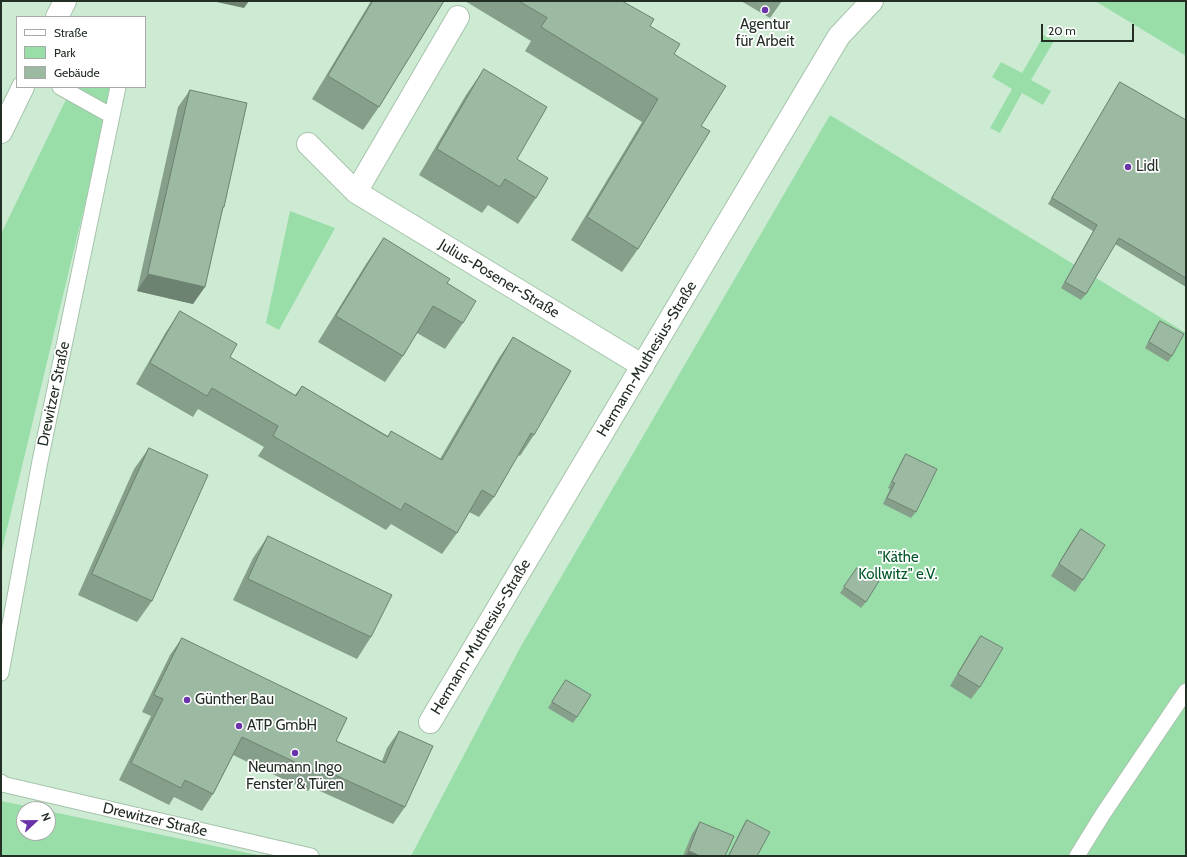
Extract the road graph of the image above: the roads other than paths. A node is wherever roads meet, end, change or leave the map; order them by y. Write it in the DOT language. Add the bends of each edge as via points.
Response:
graph roads {
  1 [pos="65,1"];
  2 [pos="872,1"];
  3 [pos="58,16"];
  4 [pos="458,17"];
  5 [pos="23,88"];
  6 [pos="62,88"];
  7 [pos="118,88"];
  8 [pos="112,116"];
  9 [pos="1,132"];
  10 [pos="308,144"];
  11 [pos="356,192"];
  12 [pos="643,366"];
  13 [pos="1,673"];
  14 [pos="1186,691"];
  15 [pos="430,722"];
  16 [pos="1,782"];
  17 [pos="311,856"];
  18 [pos="1077,856"];
  1 -- 3 [label="street"];
  2 -- 12 [label="street, Hermann-Muthesius-Straße" via="839,36"];
  4 -- 11 [label="street"];
  5 -- 9 [label="street"];
  6 -- 8 [label="lane"];
  7 -- 8 [label="lane, Drewitzer Straße"];
  8 -- 13 [label="lane, Drewitzer Straße" via="40,461"];
  10 -- 11 [label="street, Julius-Posener-Straße"];
  11 -- 12 [label="street, Julius-Posener-Straße"];
  12 -- 15 [label="street, Hermann-Muthesius-Straße"];
  14 -- 18 [label="lane"];
  16 -- 17 [label="lane, Drewitzer Straße"];
}
